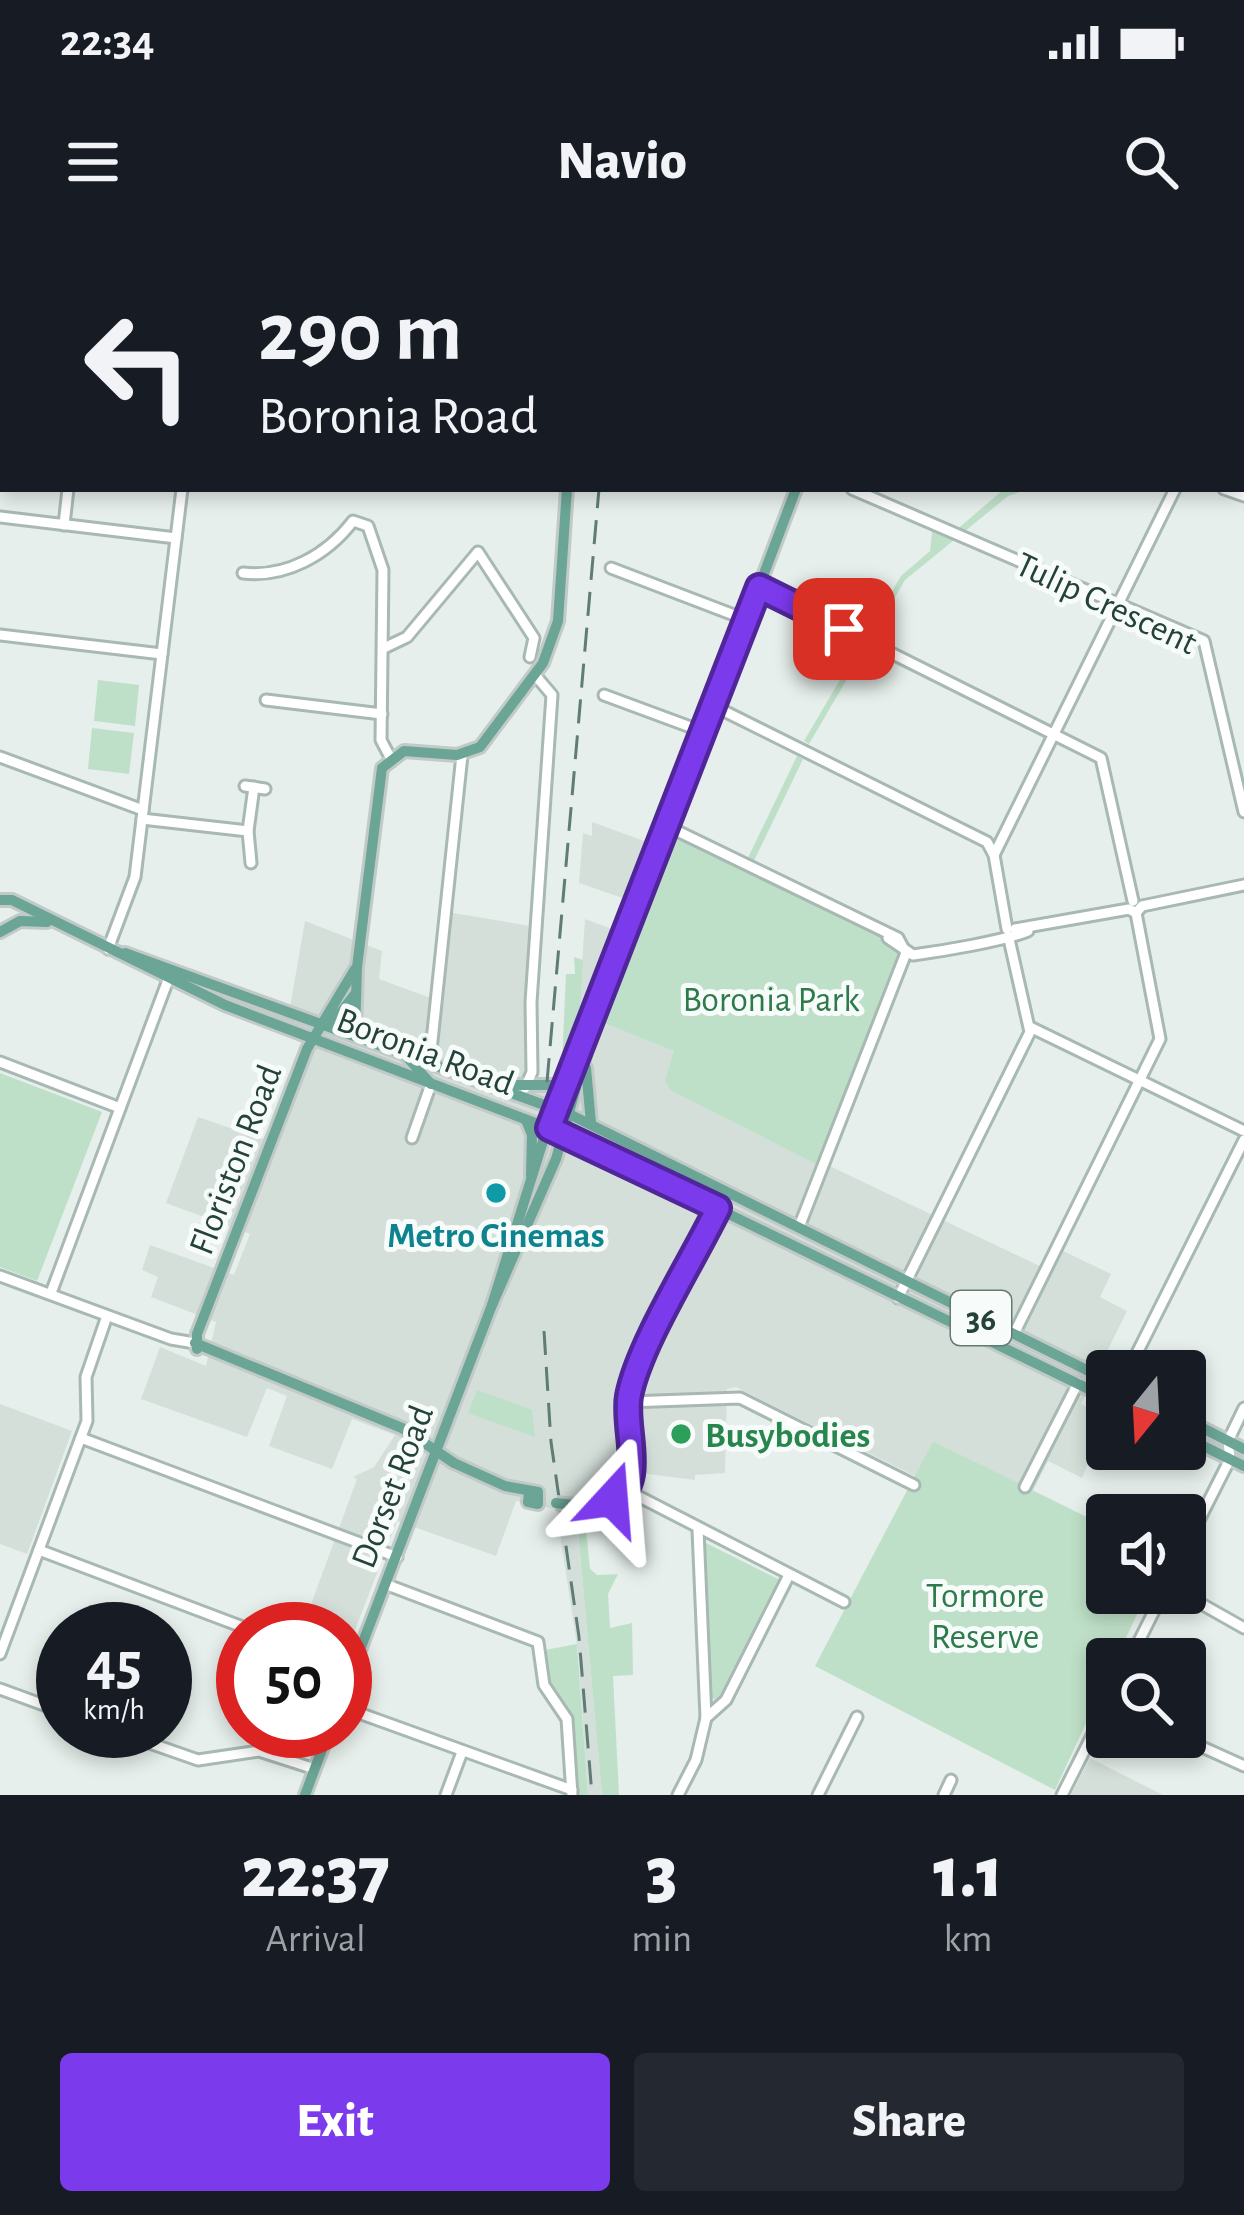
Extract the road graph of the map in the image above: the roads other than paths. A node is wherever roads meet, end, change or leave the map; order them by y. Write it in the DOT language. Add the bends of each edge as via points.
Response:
graph roads {
  1 [pos="68,492"];
  2 [pos="182,492"];
  3 [pos="568,492"];
  4 [pos="794,492"];
  5 [pos="859,492"];
  6 [pos="1174,492"];
  7 [pos="0,517"];
  8 [pos="64,525"];
  9 [pos="176,538"];
  10 [pos="611,568"];
  11 [pos="243,573"];
  12 [pos="759,587"];
  13 [pos="1118,603"];
  14 [pos="747,620"];
  15 [pos="0,634"];
  16 [pos="384,648"];
  17 [pos="162,654"];
  18 [pos="530,657"];
  19 [pos="537,672"];
  20 [pos="604,695"];
  21 [pos="266,700"];
  22 [pos="714,706"];
  23 [pos="382,714"];
  24 [pos="704,732"];
  25 [pos="1053,733"];
  26 [pos="462,755"];
  27 [pos="0,757"];
  28 [pos="390,758"];
  29 [pos="255,787"];
  30 [pos="1244,812"];
  31 [pos="143,814"];
  32 [pos="669,826"];
  33 [pos="248,831"];
  34 [pos="993,851"];
  35 [pos="251,863"];
  36 [pos="1244,885"];
  37 [pos="0,900"];
  38 [pos="15,903"];
  39 [pos="1135,908"];
  40 [pos="56,924"];
  41 [pos="6,925"];
  42 [pos="1011,933"];
  43 [pos="109,949"];
  44 [pos="904,950"];
  45 [pos="357,967"];
  46 [pos="169,980"];
  47 [pos="356,990"];
  48 [pos="326,1023"];
  49 [pos="1030,1027"];
  50 [pos="590,1029"];
  51 [pos="355,1033"];
  52 [pos="313,1039"];
  53 [pos="371,1039"];
  54 [pos="394,1047"];
  55 [pos="587,1048"];
  56 [pos="365,1058"];
  57 [pos="430,1060"];
  58 [pos="0,1063"];
  59 [pos="464,1073"];
  60 [pos="482,1079"];
  61 [pos="1141,1079"];
  62 [pos="431,1084"];
  63 [pos="562,1084"];
  64 [pos="525,1088"];
  65 [pos="554,1107"];
  66 [pos="120,1108"];
  67 [pos="569,1114"];
  68 [pos="526,1120"];
  69 [pos="591,1123"];
  70 [pos="549,1128"];
  71 [pos="1244,1130"];
  72 [pos="564,1134"];
  73 [pos="412,1138"];
  74 [pos="1244,1140"];
  75 [pos="556,1159"];
  76 [pos="618,1159"];
  77 [pos="530,1190"];
  78 [pos="727,1191"];
  79 [pos="718,1208"];
  80 [pos="799,1227"];
  81 [pos="0,1276"];
  82 [pos="906,1281"];
  83 [pos="51,1293"];
  84 [pos="898,1298"];
  85 [pos="491,1305"];
  86 [pos="107,1316"];
  87 [pos="1014,1334"];
  88 [pos="198,1346"];
  89 [pos="1139,1350"];
  90 [pos="1086,1370"];
  91 [pos="1078,1383"];
  92 [pos="1086,1387"];
  93 [pos="628,1402"];
  94 [pos="1244,1408"];
  95 [pos="1206,1430"];
  96 [pos="81,1438"];
  97 [pos="1228,1441"];
  98 [pos="1206,1447"];
  99 [pos="1244,1449"];
  100 [pos="437,1451"];
  101 [pos="1230,1459"];
  102 [pos="1244,1466"];
  103 [pos="914,1485"];
  104 [pos="1025,1487"];
  105 [pos="628,1491"];
  106 [pos="1206,1506"];
  107 [pos="698,1530"];
  108 [pos="39,1550"];
  109 [pos="397,1557"];
  110 [pos="789,1575"];
  111 [pos="385,1584"];
  112 [pos="844,1602"];
  113 [pos="1206,1607"];
  114 [pos="372,1614"];
  115 [pos="216,1617"];
  116 [pos="5,1625"];
  117 [pos="1244,1628"];
  118 [pos="0,1654"];
  119 [pos="0,1689"];
  120 [pos="36,1702"];
  121 [pos="372,1718"];
  122 [pos="706,1718"];
  123 [pos="857,1718"];
  124 [pos="1086,1748"];
  125 [pos="1206,1749"];
  126 [pos="462,1752"];
  127 [pos="191,1758"];
  128 [pos="319,1758"];
  129 [pos="1244,1766"];
  130 [pos="315,1769"];
  131 [pos="951,1780"];
  132 [pos="572,1792"];
  133 [pos="305,1795"];
  134 [pos="446,1795"];
  135 [pos="678,1795"];
  136 [pos="818,1795"];
  137 [pos="944,1795"];
  138 [pos="1062,1795"];
  1 -- 8 [label="street"];
  2 -- 9 [label="street"];
  3 -- 19 [label="main road" via="557,629"];
  4 -- 12 [label="main road, Dorset Road"];
  5 -- 13 [label="street, Tulip Crescent"];
  6 -- 13 [label="street"];
  7 -- 8 [label="street"];
  8 -- 9 [label="street"];
  9 -- 17 [label="street"];
  10 -- 14 [label="street"];
  11 -- 16 [label="street" via="278,575 334,546 362,520 383,564"];
  12 -- 14 [label="main road, Dorset Road"];
  12 -- 25 [label="street"];
  13 -- 25 [label="street"];
  13 -- 30 [label="street, Tulip Crescent" via="1208,645"];
  14 -- 22 [label="main road, Dorset Road"];
  15 -- 17 [label="street"];
  16 -- 18 [label="street" via="407,637 478,552 534,638"];
  16 -- 23 [label="street"];
  17 -- 31 [label="street"];
  19 -- 26 [label="main road" via="484,744"];
  19 -- 64 [label="street" via="552,695"];
  20 -- 24 [label="street"];
  21 -- 23 [label="street"];
  22 -- 24 [label="main road, Dorset Road"];
  22 -- 34 [label="street"];
  23 -- 28 [label="street"];
  24 -- 32 [label="main road, Dorset Road"];
  25 -- 34 [label="street"];
  25 -- 39 [label="street" via="1104,762"];
  26 -- 28 [label="main road" via="413,750"];
  26 -- 57 [label="street"];
  27 -- 31 [label="street"];
  28 -- 45 [label="main road" via="379,778"];
  29 -- 33 [label="street"];
  31 -- 33 [label="street"];
  31 -- 43 [label="street" via="135,877"];
  32 -- 44 [label="street"];
  32 -- 50 [label="main road, Dorset Road"];
  33 -- 35 [label="street"];
  34 -- 42 [label="street"];
  36 -- 39 [label="street"];
  37 -- 38 [label="main road, 36"];
  38 -- 40 [label="main road, Boronia Road / 36"];
  38 -- 41 [label="main road, 36"];
  39 -- 42 [label="street"];
  39 -- 61 [label="street" via="1161,1035"];
  40 -- 41 [label="main road, Boronia Road / 36"];
  40 -- 43 [label="main road, Boronia Road / 36"];
  42 -- 44 [label="street"];
  42 -- 49 [label="street"];
  43 -- 46 [label="main road, Boronia Road / 36"];
  43 -- 48 [label="main road, Boronia Road / 36"];
  44 -- 80 [label="street"];
  45 -- 47 [label="main road"];
  45 -- 48 [label="main road"];
  46 -- 52 [label="main road, Boronia Road / 36"];
  46 -- 66 [label="street"];
  47 -- 48 [label="main road"];
  47 -- 51 [label="main road"];
  48 -- 51 [label="main road, Boronia Road / 36"];
  48 -- 52 [label="main road, Floriston Road"];
  49 -- 61 [label="street"];
  49 -- 82 [label="street"];
  50 -- 55 [label="main road, Dorset Road"];
  50 -- 63 [label="main road, Dorset Road"];
  51 -- 53 [label="main road, Boronia Road / 36"];
  52 -- 56 [label="main road, Boronia Road / 36"];
  52 -- 88 [label="main road, Floriston Road"];
  53 -- 54 [label="main road, Boronia Road / 36"];
  53 -- 56 [label="main road"];
  54 -- 57 [label="main road, Boronia Road / 36"];
  54 -- 62 [label="main road"];
  55 -- 67 [label="main road, Dorset Road"];
  55 -- 69 [label="main road, Dorset Road"];
  56 -- 62 [label="main road, Boronia Road / 36"];
  57 -- 59 [label="main road, Boronia Road / 36"];
  58 -- 66 [label="street"];
  59 -- 60 [label="main road, Boronia Road / 36"];
  59 -- 62 [label="main road"];
  60 -- 64 [label="main road, Boronia Road"];
  60 -- 65 [label="main road, Boronia Road / 36"];
  61 -- 71 [label="street"];
  61 -- 87 [label="street"];
  62 -- 68 [label="main road, Boronia Road / 36"];
  62 -- 73 [label="street"];
  63 -- 64 [label="main road, Boronia Road"];
  63 -- 65 [label="main road, Dorset Road"];
  65 -- 67 [label="main road, Boronia Road / 36"];
  65 -- 70 [label="main road, Dorset Road"];
  66 -- 83 [label="street"];
  67 -- 69 [label="main road, Boronia Road / 36"];
  67 -- 72 [label="main road, Dorset Road"];
  68 -- 70 [label="main road, Boronia Road / 36"];
  68 -- 77 [label="main road"];
  69 -- 78 [label="main road, Boronia Road / 36"];
  70 -- 72 [label="main road, Boronia Road / 36"];
  70 -- 77 [label="main road, Dorset Road"];
  72 -- 75 [label="main road, Dorset Road"];
  72 -- 76 [label="main road, Boronia Road / 36"];
  74 -- 89 [label="street"];
  75 -- 76 [label="main road" via="579,1150"];
  75 -- 85 [label="main road, Dorset Road"];
  76 -- 79 [label="main road, Boronia Road / 36"];
  77 -- 85 [label="main road, Dorset Road"];
  78 -- 79 [label="main road"];
  78 -- 80 [label="main road, Boronia Road / 36"];
  79 -- 84 [label="main road, Boronia Road / 36"];
  79 -- 93 [label="main road"];
  80 -- 82 [label="main road, Boronia Road / 36"];
  81 -- 83 [label="street"];
  82 -- 84 [label="street"];
  82 -- 87 [label="main road, Boronia Road / 36"];
  83 -- 86 [label="street"];
  84 -- 91 [label="main road, Boronia Road / 36"];
  85 -- 100 [label="main road, Dorset Road"];
  86 -- 88 [label="street"];
  86 -- 96 [label="street" via="87,1369"];
  87 -- 90 [label="main road, Boronia Road / 36"];
  88 -- 100 [label="main road" via="403,1428"];
  91 -- 92 [label="main road, Boronia Road / 36"];
  91 -- 104 [label="street"];
  93 -- 103 [label="street" via="740,1398"];
  93 -- 105 [label="main road"];
  94 -- 97 [label="street"];
  95 -- 97 [label="main road"];
  96 -- 108 [label="street"];
  96 -- 109 [label="street"];
  97 -- 99 [label="main road"];
  97 -- 101 [label="street"];
  98 -- 101 [label="main road"];
  100 -- 105 [label="main road, bridge" via="556,1503"];
  100 -- 109 [label="main road, Dorset Road"];
  101 -- 102 [label="main road"];
  101 -- 106 [label="street"];
  105 -- 107 [label="street"];
  107 -- 110 [label="street"];
  107 -- 122 [label="street"];
  108 -- 115 [label="street"];
  108 -- 116 [label="street"];
  109 -- 111 [label="main road, Dorset Road"];
  110 -- 112 [label="street"];
  110 -- 122 [label="street" via="726,1700"];
  111 -- 114 [label="main road, Dorset Road"];
  111 -- 132 [label="street" via="539,1644 544,1685 567,1719"];
  113 -- 117 [label="street"];
  116 -- 118 [label="street"];
  119 -- 120 [label="street"];
  121 -- 126 [label="street"];
  122 -- 135 [label="street"];
  123 -- 136 [label="street"];
  124 -- 138 [label="street"];
  125 -- 129 [label="street"];
  126 -- 132 [label="street"];
  126 -- 134 [label="street"];
  127 -- 130 [label="street" via="259,1751"];
  128 -- 130 [label="main road"];
  130 -- 133 [label="main road"];
  131 -- 137 [label="street"];
}
